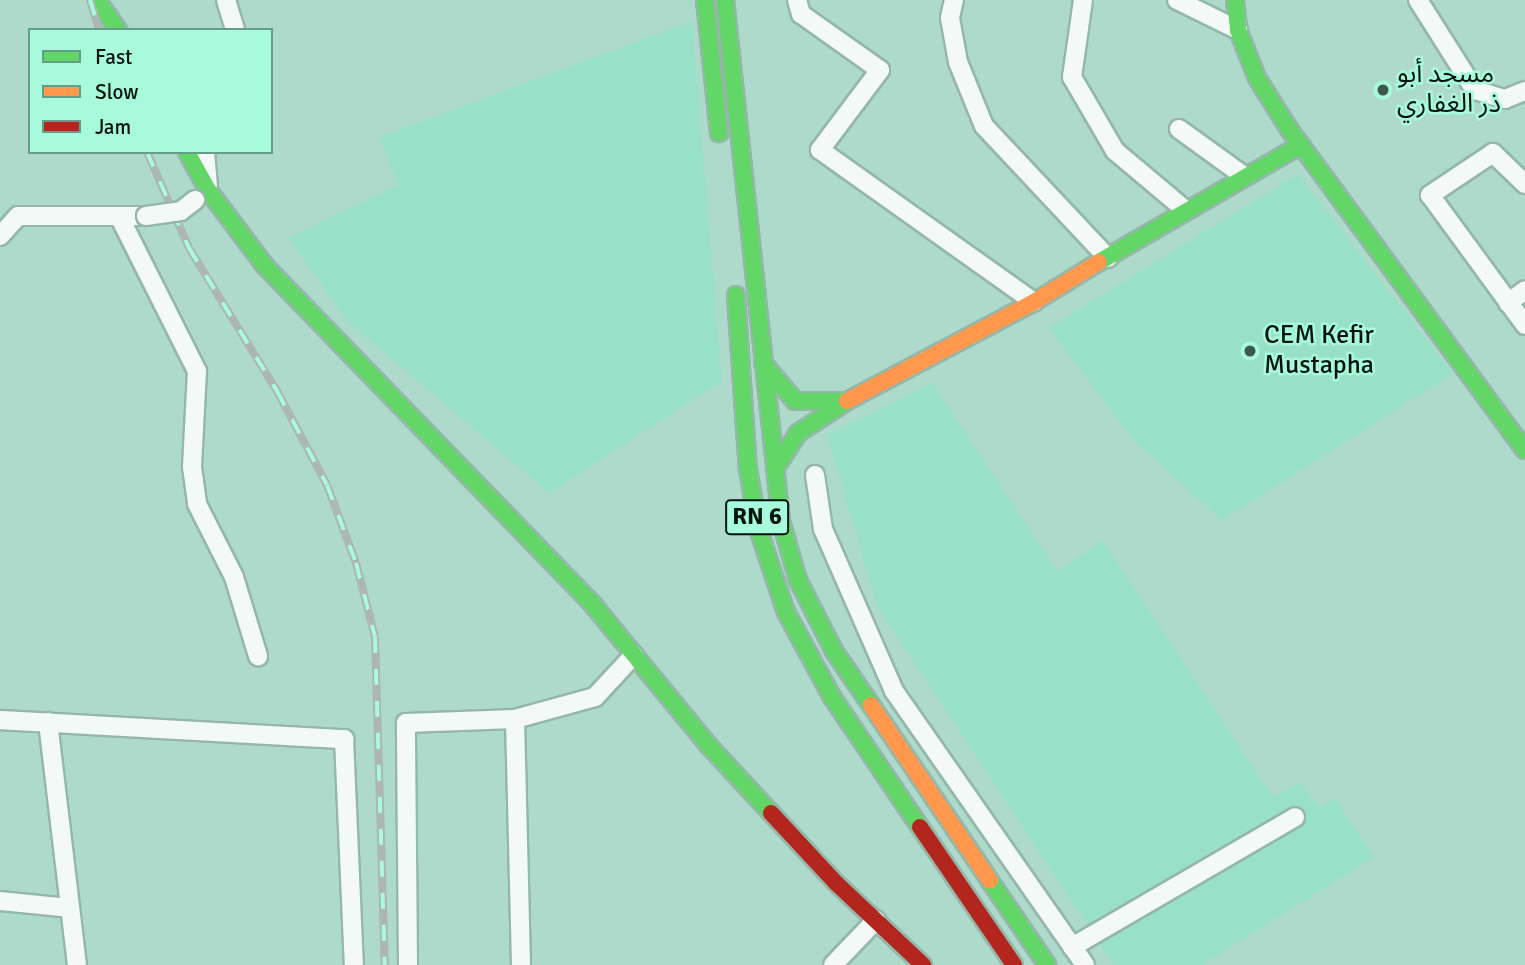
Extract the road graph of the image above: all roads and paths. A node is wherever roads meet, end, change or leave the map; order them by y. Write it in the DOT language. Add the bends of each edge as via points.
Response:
graph roads {
  1 [pos="97,0"];
  2 [pos="226,0"];
  3 [pos="705,0"];
  4 [pos="725,0"];
  5 [pos="797,0"];
  6 [pos="954,0"];
  7 [pos="1083,0"];
  8 [pos="1177,0"];
  9 [pos="1235,0"];
  10 [pos="1418,0"];
  11 [pos="117,28"];
  12 [pos="233,28"];
  13 [pos="1238,30"];
  14 [pos="1525,91"];
  15 [pos="1179,129"];
  16 [pos="1301,145"];
  17 [pos="721,149"];
  18 [pos="188,154"];
  19 [pos="205,154"];
  20 [pos="1244,176"];
  21 [pos="1525,184"];
  22 [pos="201,195"];
  23 [pos="1184,209"];
  24 [pos="120,216"];
  25 [pos="0,236"];
  26 [pos="1108,258"];
  27 [pos="734,271"];
  28 [pos="1525,290"];
  29 [pos="1034,302"];
  30 [pos="1508,303"];
  31 [pos="1525,325"];
  32 [pos="763,363"];
  33 [pos="795,401"];
  34 [pos="846,401"];
  35 [pos="768,404"];
  36 [pos="745,416"];
  37 [pos="770,426"];
  38 [pos="799,433"];
  39 [pos="1525,450"];
  40 [pos="775,469"];
  41 [pos="815,475"];
  42 [pos="634,655"];
  43 [pos="258,656"];
  44 [pos="515,719"];
  45 [pos="0,720"];
  46 [pos="48,722"];
  47 [pos="1295,817"];
  48 [pos="0,901"];
  49 [pos="70,908"];
  50 [pos="876,920"];
  51 [pos="1072,947"];
  52 [pos="77,965"];
  53 [pos="354,965"];
  54 [pos="408,965"];
  55 [pos="521,965"];
  56 [pos="833,965"];
  57 [pos="923,965"];
  58 [pos="1014,965"];
  59 [pos="1047,965"];
  60 [pos="1085,965"];
  1 -- 11 [label="street"];
  2 -- 12 [label="street"];
  3 -- 17 [label="street"];
  4 -- 32 [label="street, RN 6"];
  5 -- 29 [label="street" via="801,15 880,70 820,150"];
  6 -- 26 [label="street" via="950,18 958,62 984,126"];
  7 -- 23 [label="street" via="1072,77 1115,152"];
  8 -- 13 [label="street"];
  9 -- 13 [label="street"];
  10 -- 14 [label="street" via="1475,90 1505,99"];
  13 -- 16 [label="street" via="1257,79"];
  15 -- 20 [label="street"];
  16 -- 20 [label="street"];
  16 -- 39 [label="street"];
  18 -- 22 [label="street"];
  19 -- 22 [label="street"];
  20 -- 23 [label="street"];
  21 -- 30 [label="street" via="1493,153 1430,195"];
  22 -- 24 [label="street, bridge" via="181,211"];
  22 -- 42 [label="street" via="594,606"];
  23 -- 26 [label="street"];
  24 -- 25 [label="street" via="18,216"];
  24 -- 43 [label="street" via="197,371 192,467 197,504 234,576"];
  26 -- 29 [label="street"];
  27 -- 36 [label="street, RN 6"];
  28 -- 30 [label="street"];
  29 -- 34 [label="street"];
  30 -- 31 [label="street"];
  32 -- 33 [label="street"];
  32 -- 35 [label="street, RN 6"];
  33 -- 34 [label="street"];
  33 -- 35 [label="street"];
  34 -- 38 [label="street"];
  35 -- 36 [label="street"];
  35 -- 37 [label="street, RN 6"];
  36 -- 37 [label="street"];
  36 -- 58 [label="street, RN 6" via="758,528 802,645 832,697"];
  37 -- 38 [label="street"];
  37 -- 40 [label="street, RN 6"];
  38 -- 40 [label="street"];
  40 -- 59 [label="street, RN 6" via="781,522 798,580 834,651"];
  41 -- 51 [label="street" via="823,529 894,691"];
  42 -- 44 [label="street" via="595,697"];
  42 -- 50 [label="street" via="709,746"];
  44 -- 54 [label="street" via="406,723"];
  44 -- 55 [label="street"];
  45 -- 46 [label="street"];
  46 -- 49 [label="street"];
  46 -- 53 [label="street" via="344,739"];
  47 -- 51 [label="street"];
  48 -- 49 [label="street"];
  49 -- 52 [label="street"];
  50 -- 56 [label="street"];
  50 -- 57 [label="street"];
  51 -- 60 [label="street"];
}
